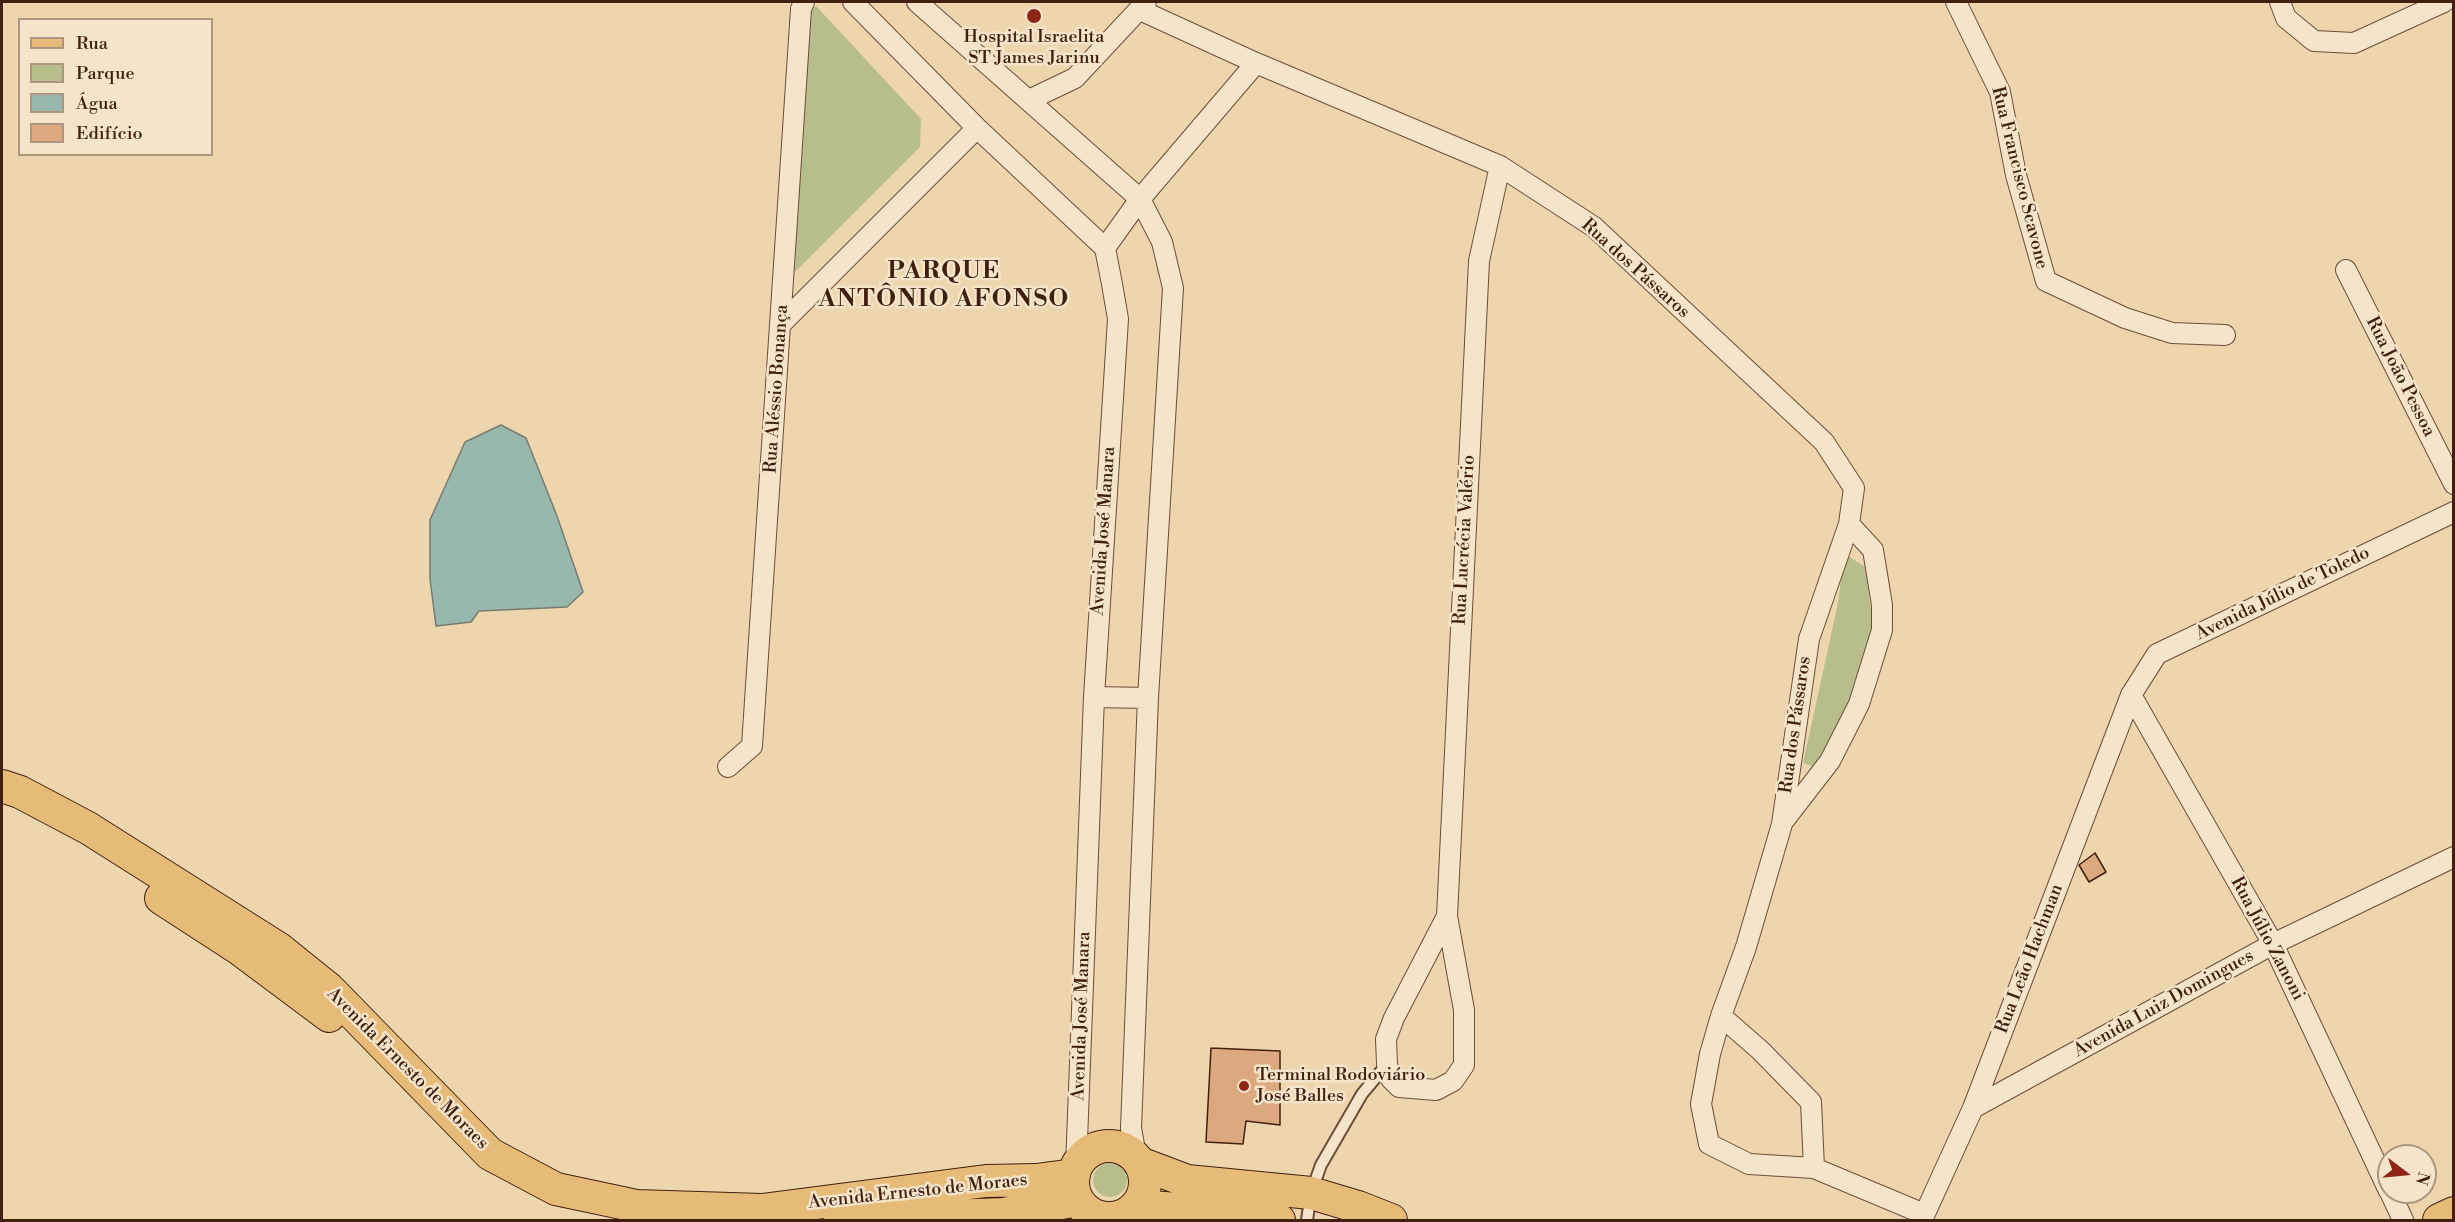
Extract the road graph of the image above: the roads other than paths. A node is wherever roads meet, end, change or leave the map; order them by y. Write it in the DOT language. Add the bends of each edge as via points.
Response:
graph roads {
  1 [pos="804,2"];
  2 [pos="854,2"];
  3 [pos="917,2"];
  4 [pos="1956,2"];
  5 [pos="2280,2"];
  6 [pos="2444,2"];
  7 [pos="1143,6"];
  8 [pos="1256,63"];
  9 [pos="1029,100"];
  10 [pos="977,128"];
  11 [pos="1500,166"];
  12 [pos="1140,199"];
  13 [pos="1105,248"];
  14 [pos="2346,270"];
  15 [pos="782,323"];
  16 [pos="2225,335"];
  17 [pos="2454,484"];
  18 [pos="2454,512"];
  19 [pos="1849,524"];
  20 [pos="2131,695"];
  21 [pos="1094,697"];
  22 [pos="1148,698"];
  23 [pos="728,767"];
  24 [pos="2,786"];
  25 [pos="2,808"];
  26 [pos="1782,824"];
  27 [pos="2454,857"];
  28 [pos="1447,916"];
  29 [pos="2273,944"];
  30 [pos="1721,1016"];
  31 [pos="1387,1064"];
  32 [pos="1973,1108"];
  33 [pos="1139,1160"];
  34 [pos="2377,1165"];
  35 [pos="1814,1168"];
  36 [pos="1077,1194"];
  37 [pos="2395,1204"];
  38 [pos="1309,1207"];
  39 [pos="1130,1213"];
  40 [pos="2454,1213"];
  41 [pos="1923,1217"];
  42 [pos="607,1221"];
  43 [pos="840,1221"];
  44 [pos="1279,1221"];
  45 [pos="1391,1221"];
  46 [pos="2403,1221"];
  47 [pos="2439,1221"];
  1 -- 15 [label="street, Rua Aléssio Bonança"];
  2 -- 10 [label="street"];
  3 -- 9 [label="street"];
  4 -- 16 [label="street, Rua Francisco Scavone" via="2000,92 2016,175 2046,281 2125,318 2172,333"];
  5 -- 6 [label="street" via="2286,18 2314,41 2354,43"];
  7 -- 8 [label="street, Rua dos Pássaros"];
  7 -- 9 [label="street" via="1075,78"];
  8 -- 11 [label="street, Rua dos Pássaros"];
  8 -- 12 [label="street"];
  9 -- 12 [label="street"];
  10 -- 13 [label="street"];
  10 -- 15 [label="street"];
  11 -- 19 [label="street, Rua dos Pássaros" via="1594,227 1824,442 1854,488"];
  11 -- 28 [label="street, Rua Lucrécia Valério" via="1479,261"];
  12 -- 13 [label="street"];
  12 -- 22 [label="street" via="1162,242 1173,288"];
  13 -- 21 [label="street, Avenida José Manara" via="1118,319"];
  14 -- 17 [label="street, Rua João Pessoa"];
  15 -- 23 [label="street, Rua Aléssio Bonança" via="752,746"];
  18 -- 20 [label="street, Avenida Júlio de Toledo" via="2157,654"];
  19 -- 26 [label="street, Rua dos Pássaros" via="1809,639"];
  19 -- 26 [label="street, Rua dos Pássaros" via="1873,550 1882,630 1859,704 1830,761"];
  20 -- 29 [label="street, Rua Júlio Zanoni"];
  20 -- 32 [label="street, Rua Leão Hachman"];
  21 -- 22 [label="street"];
  21 -- 36 [label="street, Avenida José Manara"];
  22 -- 33 [label="street" via="1131,1128"];
  24 -- 36 [label="main road, Avenida Ernesto de Moraes" via="88,828 278,948 329,989 490,1154 556,1189 636,1206 762,1210 986,1181 1036,1180"];
  25 -- 42 [label="main road, Avenida Ernesto de Moraes" via="58,832 238,948 324,1011 460,1153 513,1190 561,1210"];
  26 -- 30 [label="street, Rua dos Pássaros"];
  27 -- 29 [label="street, Avenida Luiz Domingues"];
  28 -- 31 [label="street, Rua Lucrécia Valério" via="1394,1018 1386,1039"];
  28 -- 31 [label="street, Rua Lucrécia Valério" via="1464,1010 1464,1065 1453,1081 1425,1091 1399,1087 1391,1079"];
  29 -- 32 [label="street, Avenida Luiz Domingues"];
  29 -- 34 [label="street, Rua Júlio Zanoni"];
  30 -- 35 [label="street" via="1811,1102"];
  30 -- 35 [label="street, Rua dos Pássaros" via="1701,1104 1709,1144 1749,1164"];
  31 -- 38 [label="lane" via="1362,1094 1321,1165"];
  32 -- 41 [label="street, Rua Leão Hachman"];
  33 -- 36 [label="main road" via="1128,1150 1108,1145 1089,1151"];
  33 -- 38 [label="main road" via="1187,1181"];
  33 -- 39 [label="main road" via="1146,1184"];
  35 -- 41 [label="street, Rua dos Pássaros"];
  36 -- 39 [label="main road" via="1091,1214 1110,1219"];
  36 -- 43 [label="main road, Avenida Ernesto de Moraes" via="1004,1214"];
  37 -- 46 [label="street, Rua Júlio Zanoni"];
  38 -- 45 [label="main road" via="1358,1207"];
  39 -- 44 [label="main road" via="1218,1212"];
  40 -- 47 [label="main road"];
}
